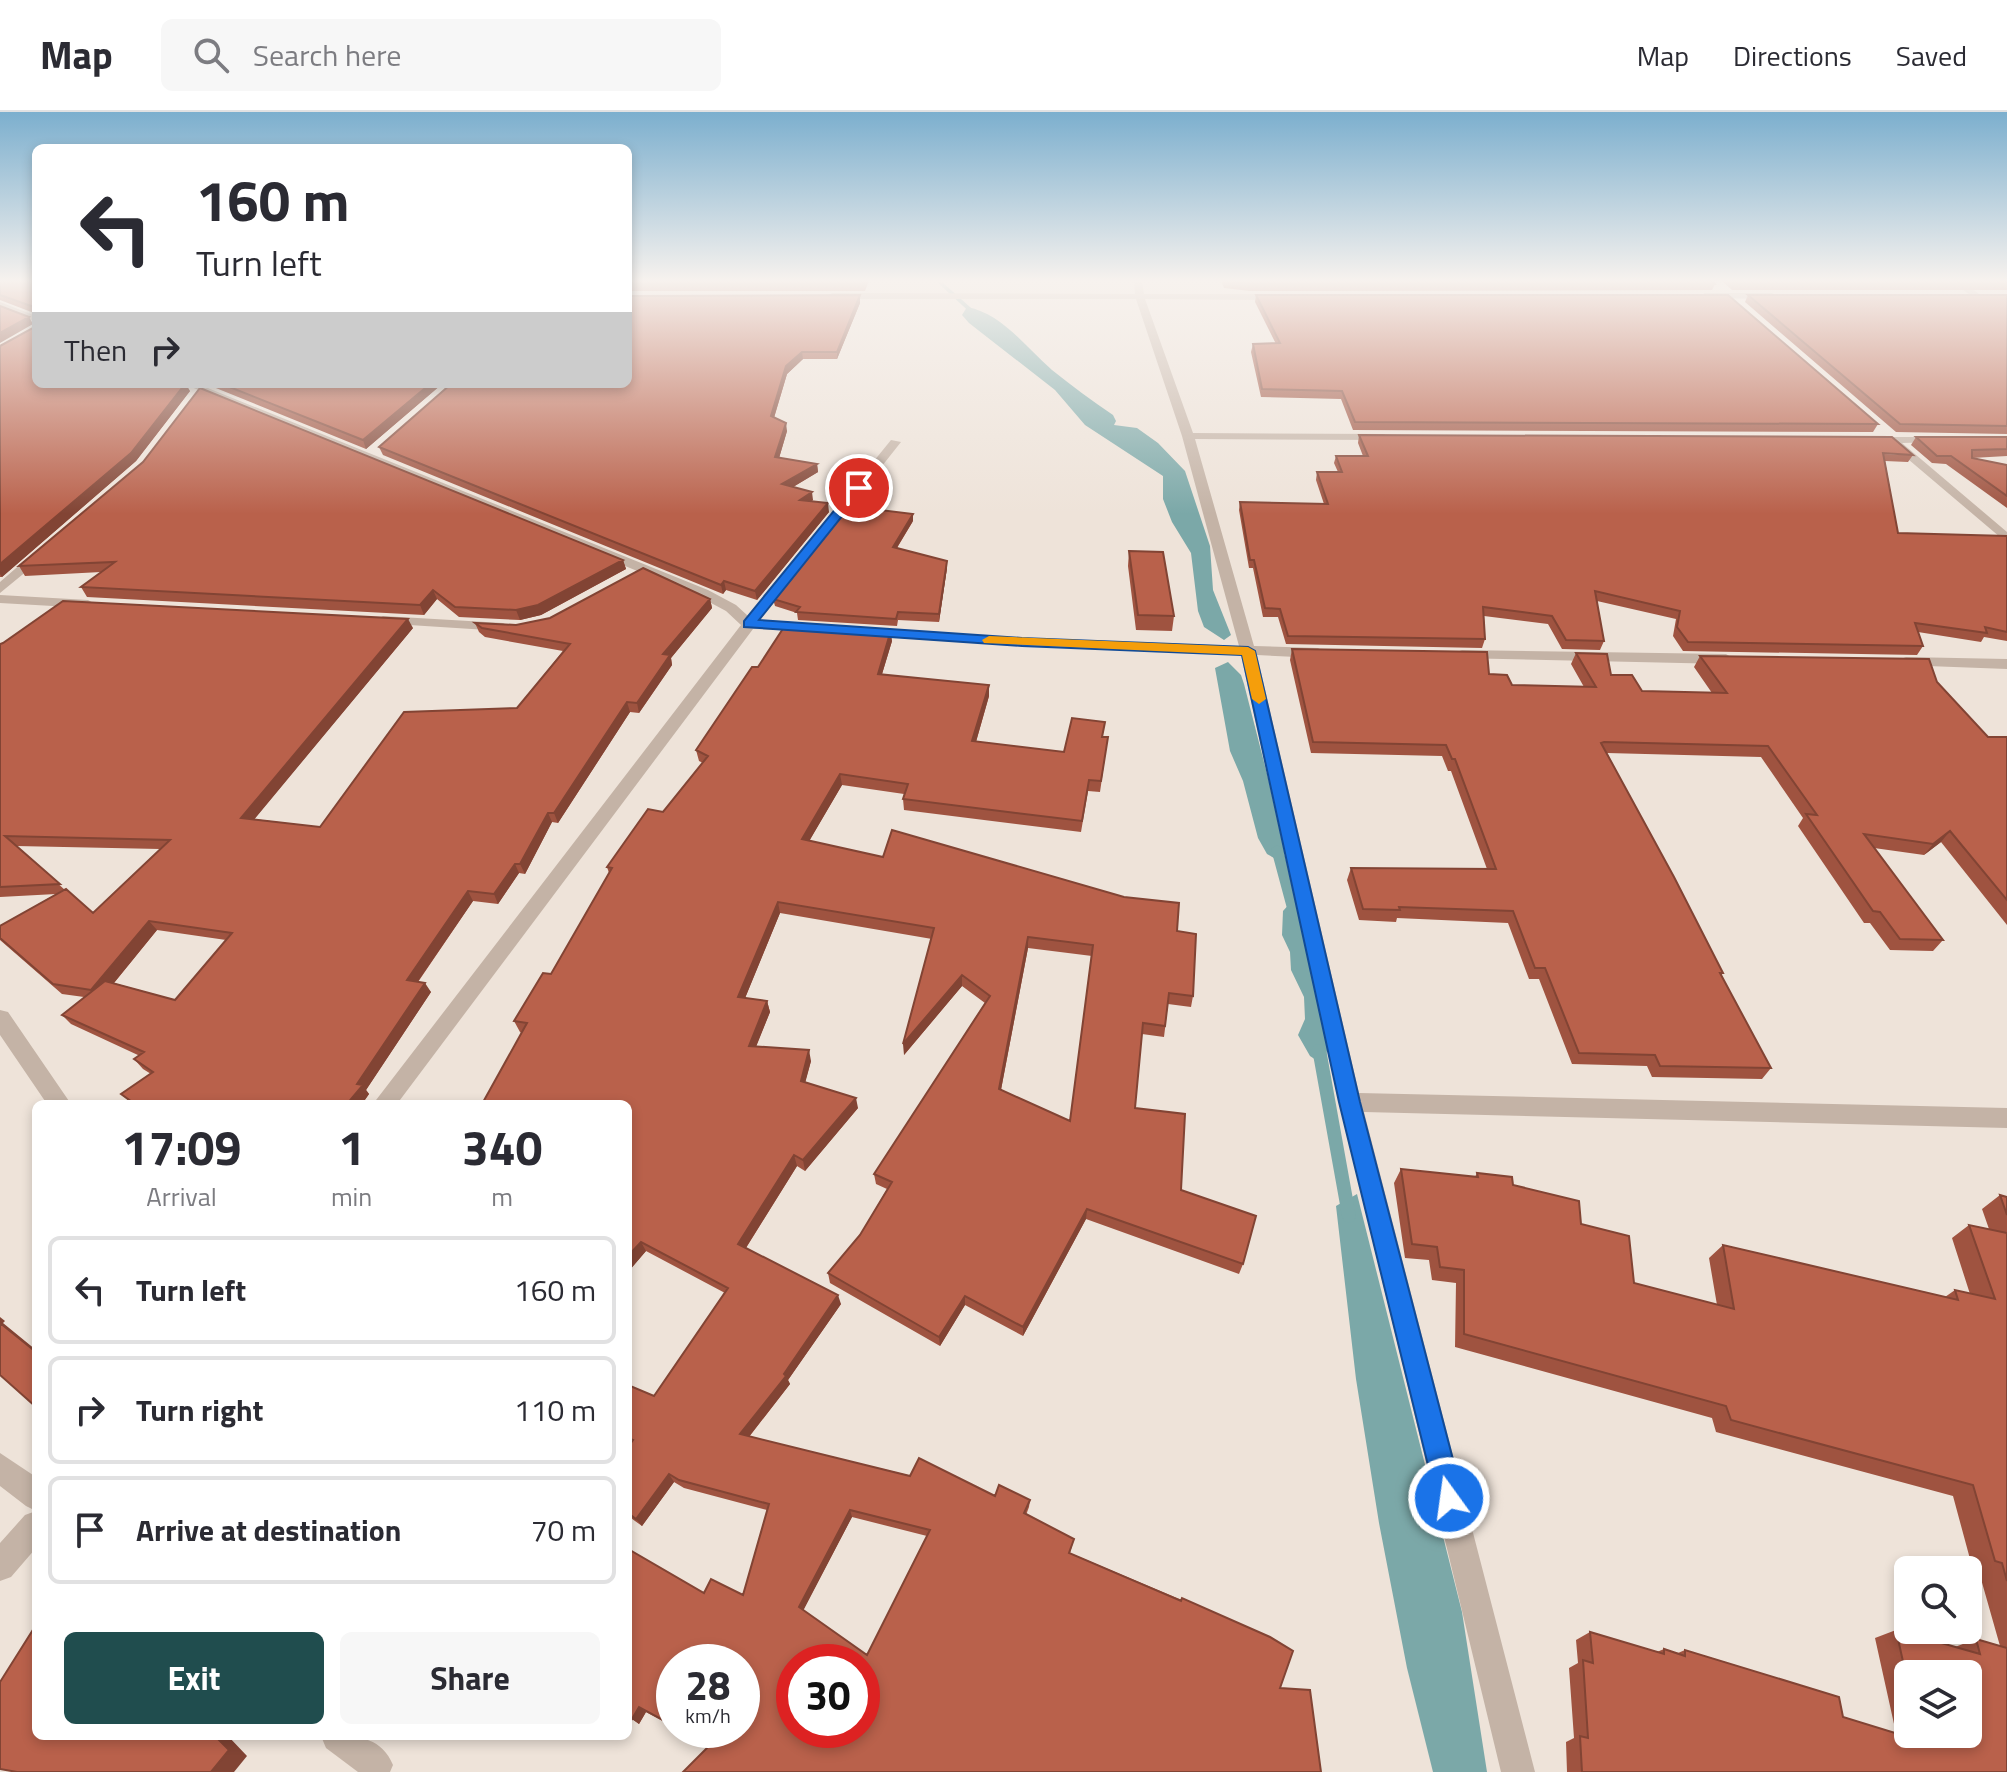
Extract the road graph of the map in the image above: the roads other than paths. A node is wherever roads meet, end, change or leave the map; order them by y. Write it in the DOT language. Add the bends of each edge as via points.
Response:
graph roads {
  1 [pos="1161,358"];
  2 [pos="194,391"];
  3 [pos="1880,429"];
  4 [pos="1188,436"];
  5 [pos="1396,437"];
  6 [pos="1949,439"];
  7 [pos="1860,440"];
  8 [pos="1892,440"];
  9 [pos="895,442"];
  10 [pos="382,445"];
  11 [pos="371,455"];
  12 [pos="2007,539"];
  13 [pos="56,541"];
  14 [pos="0,589"];
  15 [pos="0,599"];
  16 [pos="109,605"];
  17 [pos="373,620"];
  18 [pos="749,624"];
  19 [pos="520,627"];
  20 [pos="825,629"];
  21 [pos="855,631"];
  22 [pos="1248,651"];
  23 [pos="1327,653"];
  24 [pos="1438,654"];
  25 [pos="1738,659"];
  26 [pos="1896,662"];
  27 [pos="2007,664"];
  28 [pos="0,1018"];
  29 [pos="57,1100"];
  30 [pos="387,1100"];
  31 [pos="1350,1102"];
  32 [pos="2007,1118"];
  33 [pos="0,1467"];
  34 [pos="32,1493"];
  35 [pos="32,1530"];
  36 [pos="0,1566"];
  37 [pos="345,1740"];
  38 [pos="376,1758"];
  39 [pos="1518,1772"];
  1 -- 4 [label="street"];
  2 -- 11 [label="street"];
  3 -- 8 [label="street"];
  4 -- 5 [label="street"];
  4 -- 22 [label="street"];
  6 -- 8 [label="street"];
  7 -- 8 [label="street"];
  8 -- 12 [label="street"];
  9 -- 18 [label="street"];
  10 -- 11 [label="street"];
  11 -- 18 [label="street" via="637,573 703,593"];
  13 -- 14 [label="street"];
  15 -- 16 [label="street"];
  17 -- 19 [label="street"];
  18 -- 20 [label="street"];
  18 -- 30 [label="street"];
  21 -- 22 [label="street"];
  22 -- 23 [label="street"];
  22 -- 31 [label="street"];
  24 -- 25 [label="street"];
  26 -- 27 [label="street"];
  28 -- 29 [label="street"];
  31 -- 32 [label="street"];
  31 -- 39 [label="street"];
  33 -- 34 [label="street"];
  35 -- 36 [label="street"];
  37 -- 38 [label="street"];
}
